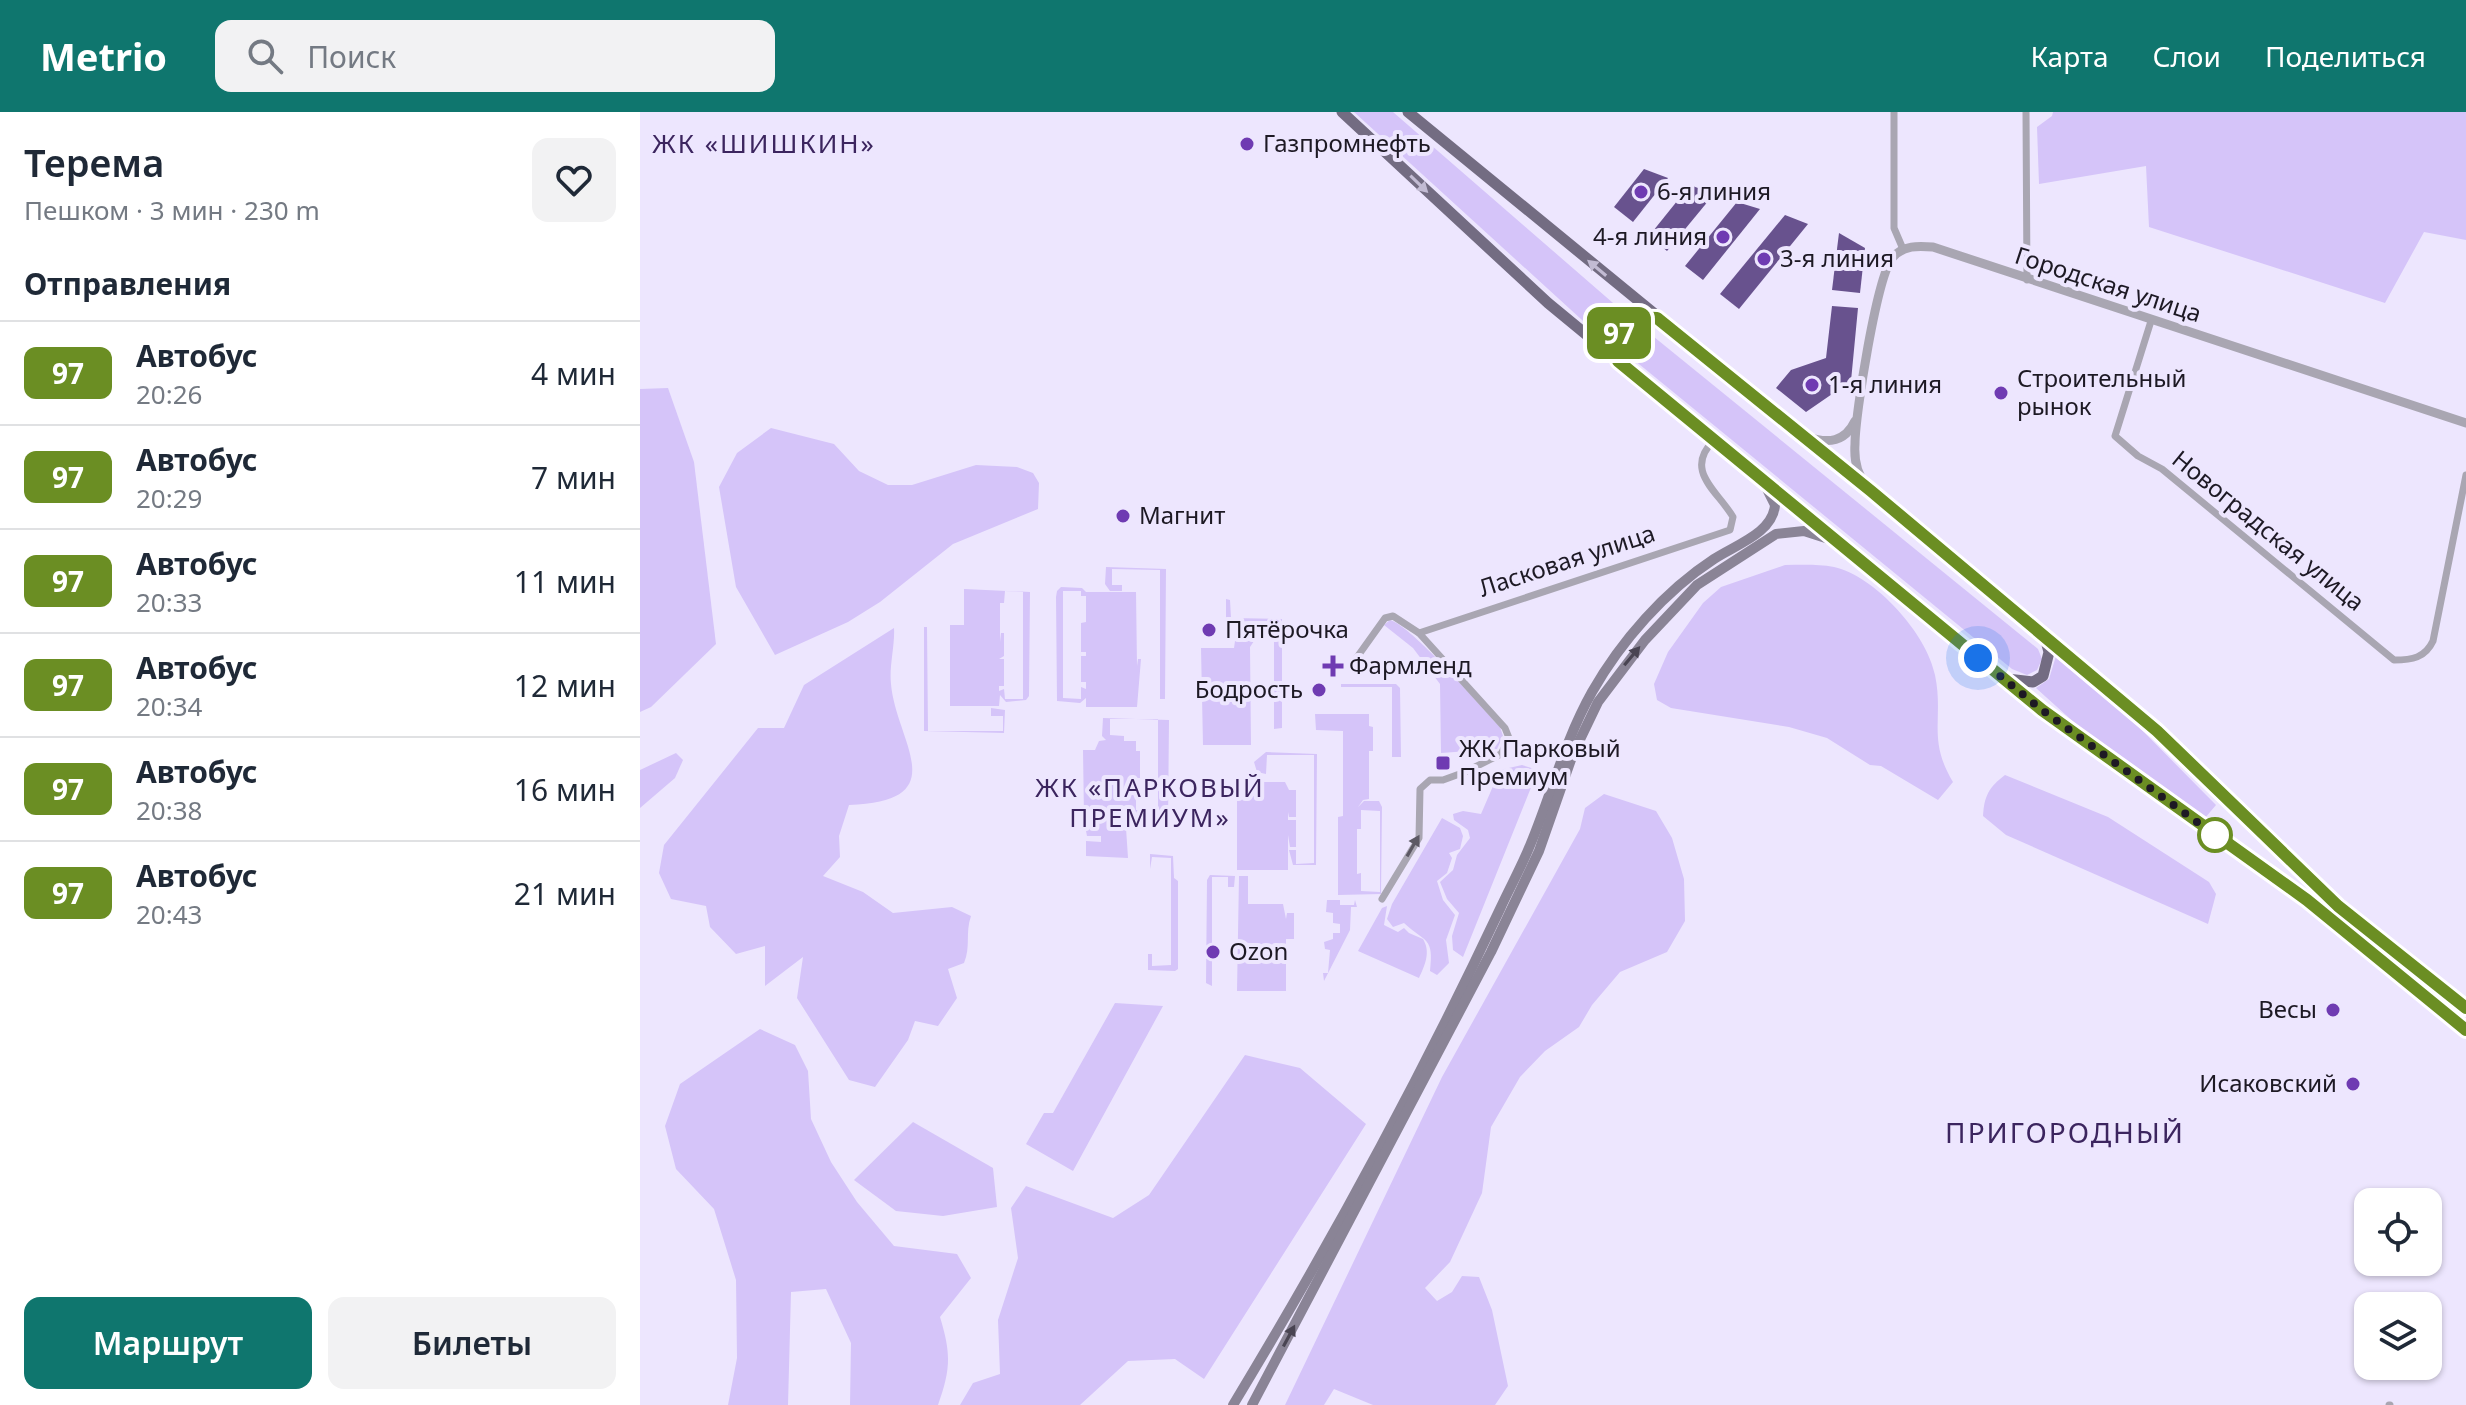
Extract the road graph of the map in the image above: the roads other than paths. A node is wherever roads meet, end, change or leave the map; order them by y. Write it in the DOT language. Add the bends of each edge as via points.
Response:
graph roads {
  1 [pos="1342,112"];
  2 [pos="1408,112"];
  3 [pos="1894,112"];
  4 [pos="2026,112"];
  5 [pos="1903,249"];
  6 [pos="2027,280"];
  7 [pos="1657,318"];
  8 [pos="2151,321"];
  9 [pos="1618,361"];
  10 [pos="1858,414"];
  11 [pos="2466,423"];
  12 [pos="1803,436"];
  13 [pos="1714,440"];
  14 [pos="2466,475"];
  15 [pos="1763,481"];
  16 [pos="1871,491"];
  17 [pos="1837,542"];
  18 [pos="1419,633"];
  19 [pos="2045,637"];
  20 [pos="1355,660"];
  21 [pos="2002,678"];
  22 [pos="1382,899"];
  23 [pos="2466,1008"];
  24 [pos="2466,1030"];
  25 [pos="1233,1405"];
  26 [pos="1252,1405"];
  1 -- 9 [label="main road, one-way" via="1486,248"];
  7 -- 2 [label="main road, one-way"];
  3 -- 5 [label="street" via="1894,228"];
  4 -- 6 [label="street"];
  5 -- 6 [label="street, Городская улица" via="1933,247"];
  5 -- 10 [label="street" via="1885,270"];
  6 -- 8 [label="street, Городская улица"];
  7 -- 9 [label="main road" via="1626,323 1619,333"];
  7 -- 12 [label="main road"];
  8 -- 11 [label="street, Городская улица"];
  8 -- 14 [label="street, Новоградская улица" via="2115,436 2394,660 2428,652 2433,641"];
  9 -- 13 [label="main road"];
  10 -- 12 [label="street" via="1843,437 1833,441"];
  10 -- 16 [label="street" via="1855,456"];
  12 -- 16 [label="main road"];
  13 -- 15 [label="main road"];
  13 -- 18 [label="street, Ласковая улица" via="1704,454 1702,472 1733,517 1730,530"];
  15 -- 17 [label="main road"];
  15 -- 25 [label="main road" via="1775,505 1769,523 1679,587 1613,657 1592,692 1564,750 1531,844 1448,1017 1364,1177"];
  16 -- 19 [label="main road"];
  17 -- 21 [label="main road"];
  26 -- 17 [label="main road, one-way" via="1491,952 1539,851 1573,754 1598,702 1645,640 1697,585 1781,533 1812,532"];
  18 -- 20 [label="street" via="1393,616 1385,618"];
  22 -- 18 [label="street, one-way" via="1419,838 1424,783 1481,765 1501,754 1509,738"];
  19 -- 21 [label="main road" via="2049,652 2043,676 2033,682"];
  19 -- 23 [label="main road" via="2157,731 2338,906"];
  21 -- 24 [label="main road" via="2307,900"];
}
